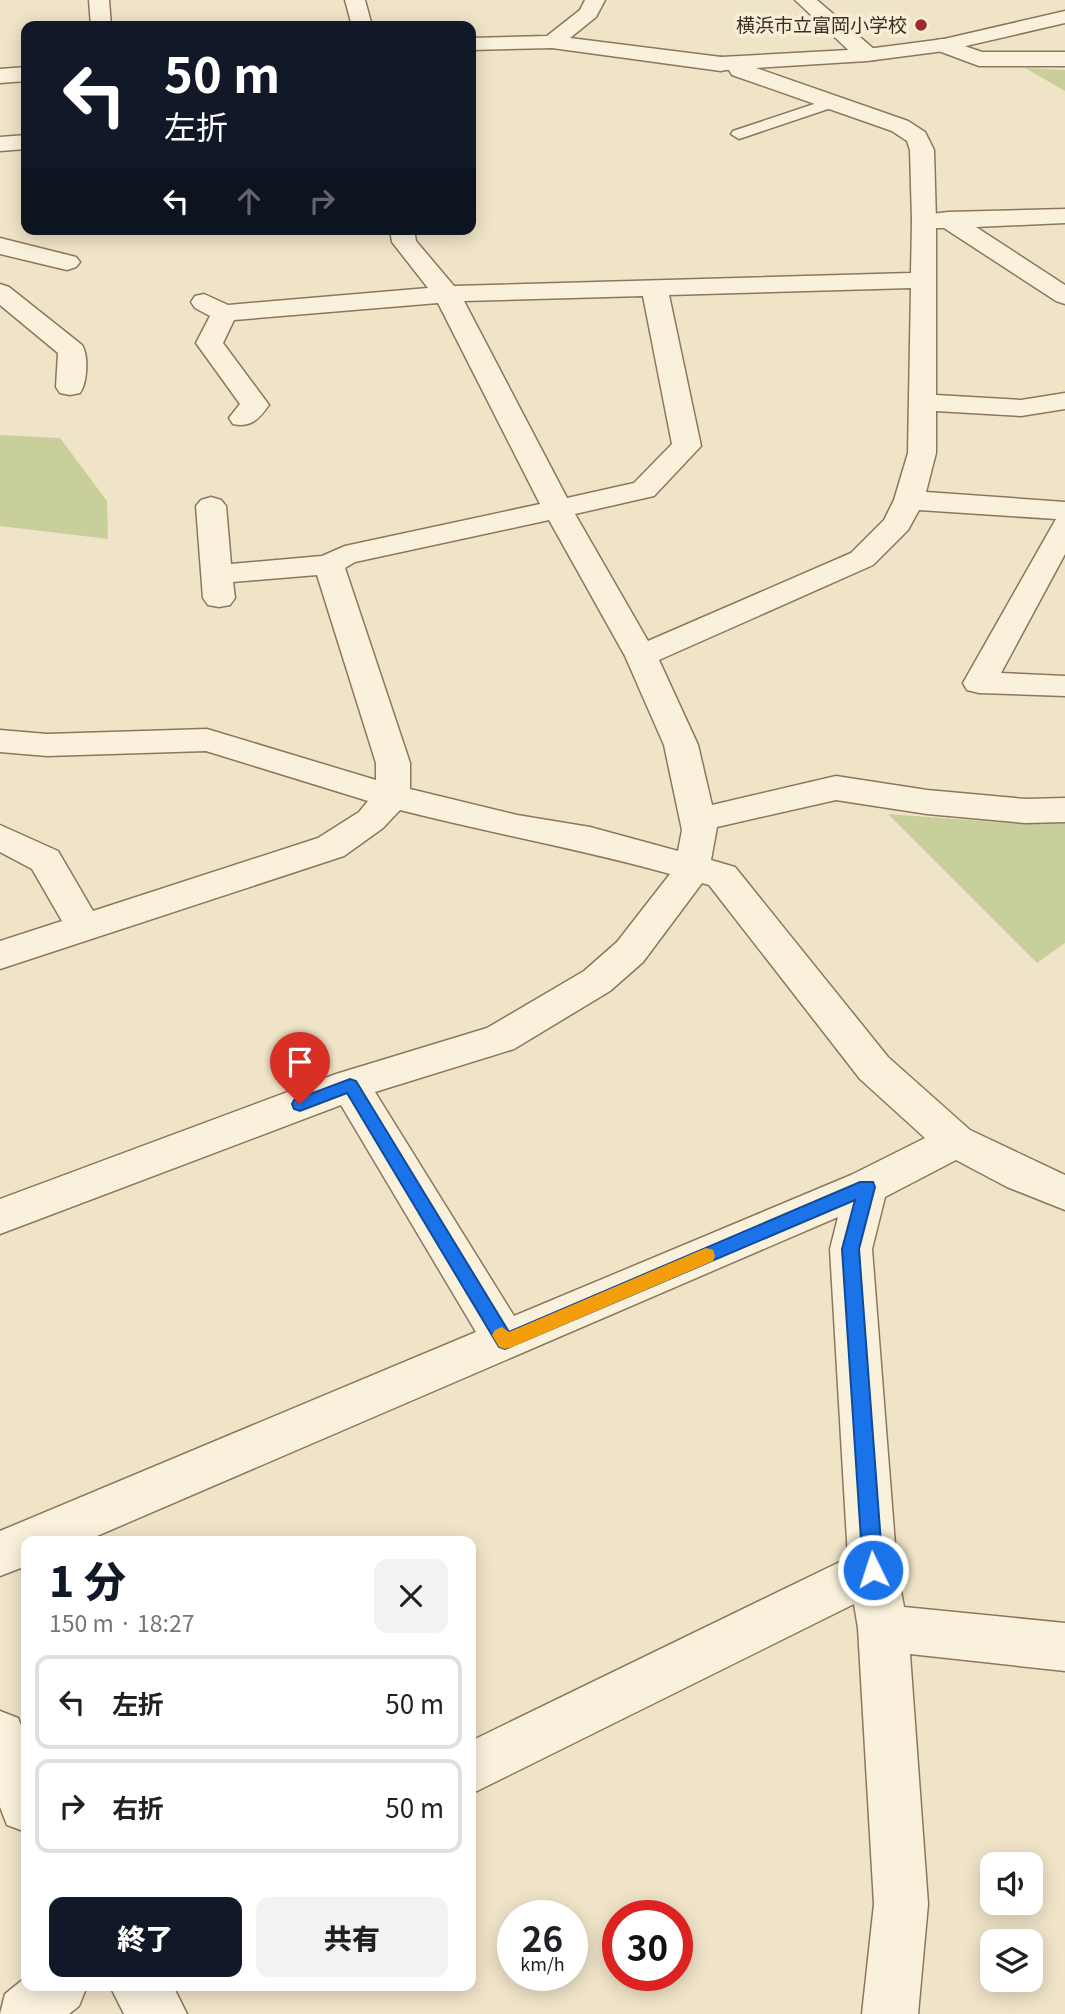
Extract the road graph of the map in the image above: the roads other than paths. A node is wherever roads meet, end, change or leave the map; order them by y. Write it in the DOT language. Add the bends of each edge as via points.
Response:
graph roads {
  1 [pos="99,0"];
  2 [pos="355,0"];
  3 [pos="595,0"];
  4 [pos="805,0"];
  5 [pos="1065,17"];
  6 [pos="101,21"];
  7 [pos="361,21"];
  8 [pos="552,42"];
  9 [pos="476,44"];
  10 [pos="944,45"];
  11 [pos="867,55"];
  12 [pos="1065,59"];
  13 [pos="721,64"];
  14 [pos="21,74"];
  15 [pos="0,76"];
  16 [pos="835,102"];
  17 [pos="739,134"];
  18 [pos="21,142"];
  19 [pos="0,144"];
  20 [pos="1065,216"];
  21 [pos="936,220"];
  22 [pos="403,235"];
  23 [pos="0,246"];
  24 [pos="67,262"];
  25 [pos="923,280"];
  26 [pos="654,287"];
  27 [pos="0,292"];
  28 [pos="447,294"];
  29 [pos="1065,296"];
  30 [pos="70,387"];
  31 [pos="1065,401"];
  32 [pos="922,402"];
  33 [pos="243,418"];
  34 [pos="909,500"];
  35 [pos="211,506"];
  36 [pos="558,510"];
  37 [pos="1065,511"];
  38 [pos="1065,526"];
  39 [pos="329,565"];
  40 [pos="641,656"];
  41 [pos="1065,686"];
  42 [pos="0,741"];
  43 [pos="393,797"];
  44 [pos="1065,810"];
  45 [pos="698,820"];
  46 [pos="0,837"];
  47 [pos="692,867"];
  48 [pos="85,928"];
  49 [pos="0,955"];
  50 [pos="350,1085"];
  51 [pos="956,1141"];
  52 [pos="866,1187"];
  53 [pos="1065,1193"];
  54 [pos="0,1217"];
  55 [pos="505,1342"];
  56 [pos="42,1536"];
  57 [pos="21,1545"];
  58 [pos="0,1554"];
  59 [pos="873,1570"];
  60 [pos="883,1628"];
  61 [pos="1065,1647"];
  62 [pos="0,1736"];
  63 [pos="476,1766"];
  64 [pos="21,1793"];
  65 [pos="53,1991"];
  66 [pos="142,1991"];
  67 [pos="25,2014"];
  68 [pos="159,2014"];
  69 [pos="890,2014"];
  1 -- 6 [label="street"];
  2 -- 7 [label="street"];
  3 -- 8 [label="street" via="589,13"];
  4 -- 11 [label="street"];
  5 -- 10 [label="street"];
  8 -- 9 [label="street"];
  8 -- 13 [label="street"];
  10 -- 11 [label="street"];
  10 -- 12 [label="street" via="979,59"];
  11 -- 13 [label="street"];
  13 -- 16 [label="street"];
  14 -- 15 [label="street"];
  16 -- 17 [label="lane"];
  16 -- 21 [label="street" via="901,126 917,137"];
  18 -- 19 [label="street"];
  20 -- 21 [label="street"];
  21 -- 25 [label="street"];
  21 -- 29 [label="street"];
  22 -- 28 [label="street"];
  23 -- 24 [label="street"];
  25 -- 26 [label="street"];
  25 -- 32 [label="street"];
  26 -- 28 [label="street"];
  26 -- 36 [label="street" via="687,446 644,490"];
  27 -- 30 [label="street" via="72,351"];
  28 -- 33 [label="street" via="214,308 209,343 255,405"];
  28 -- 36 [label="street"];
  31 -- 32 [label="street" via="1021,408"];
  32 -- 34 [label="street" via="922,453"];
  34 -- 37 [label="street"];
  34 -- 40 [label="street" via="897,524 862,559"];
  35 -- 39 [label="street" via="219,587"];
  36 -- 39 [label="street" via="345,555"];
  36 -- 40 [label="street"];
  38 -- 41 [label="street" via="979,683"];
  39 -- 43 [label="street" via="393,763"];
  40 -- 45 [label="street" via="681,745"];
  42 -- 43 [label="street" via="47,745 206,740"];
  43 -- 47 [label="street" via="590,839"];
  43 -- 48 [label="street" via="371,820 331,847"];
  44 -- 45 [label="street" via="941,804 836,788"];
  45 -- 47 [label="street"];
  46 -- 48 [label="street" via="45,860"];
  47 -- 50 [label="street" via="630,952 597,981 500,1039"];
  47 -- 51 [label="street" via="722,876 874,1068"];
  48 -- 49 [label="street"];
  50 -- 54 [label="street"];
  50 -- 55 [label="street"];
  51 -- 52 [label="street"];
  51 -- 53 [label="street"];
  52 -- 55 [label="street"];
  52 -- 59 [label="street" via="850,1249"];
  55 -- 56 [label="street"];
  57 -- 58 [label="street"];
  59 -- 60 [label="street"];
  59 -- 63 [label="street"];
  60 -- 61 [label="street"];
  60 -- 69 [label="street" via="901,1904"];
  62 -- 64 [label="street"];
  65 -- 67 [label="street"];
  66 -- 68 [label="street"];
}
